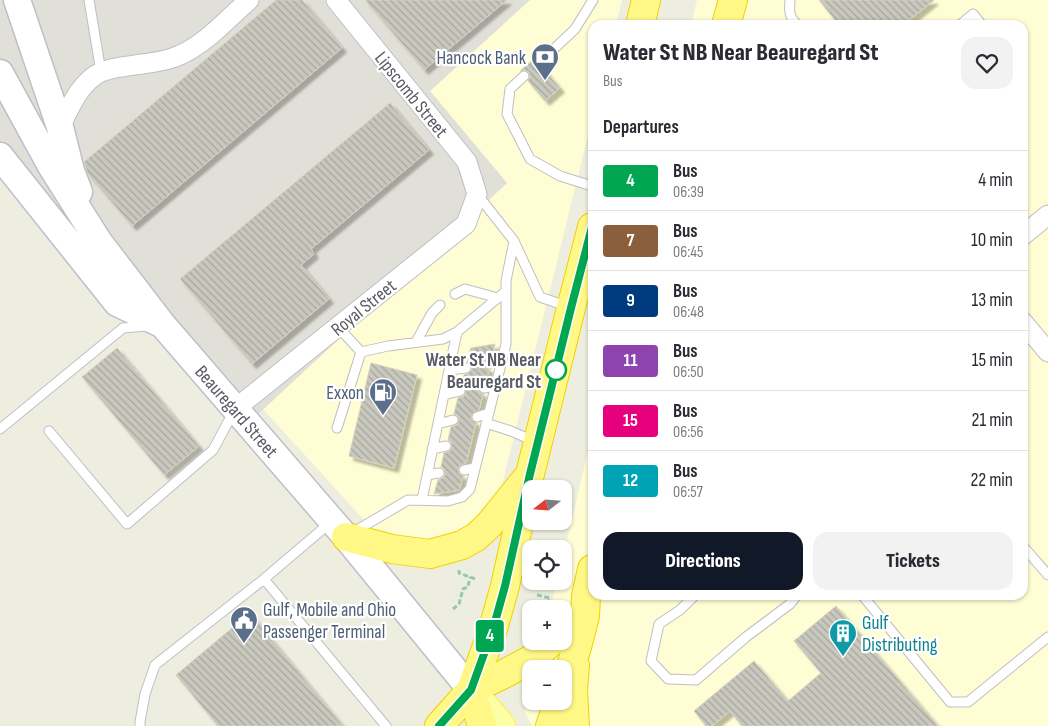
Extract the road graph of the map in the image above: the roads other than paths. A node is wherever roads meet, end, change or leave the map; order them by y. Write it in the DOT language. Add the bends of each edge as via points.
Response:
graph roads {
  1 [pos="17,0"];
  2 [pos="89,0"];
  3 [pos="249,0"];
  4 [pos="336,0"];
  5 [pos="593,0"];
  6 [pos="646,0"];
  7 [pos="733,0"];
  8 [pos="790,0"];
  9 [pos="641,20"];
  10 [pos="727,20"];
  11 [pos="793,20"];
  12 [pos="966,20"];
  13 [pos="978,20"];
  14 [pos="539,63"];
  15 [pos="101,72"];
  16 [pos="1,75"];
  17 [pos="524,76"];
  18 [pos="60,127"];
  19 [pos="0,156"];
  20 [pos="588,185"];
  21 [pos="477,194"];
  22 [pos="1048,215"];
  23 [pos="1028,231"];
  24 [pos="514,241"];
  25 [pos="99,242"];
  26 [pos="588,242"];
  27 [pos="506,291"];
  28 [pos="454,294"];
  29 [pos="498,298"];
  30 [pos="440,305"];
  31 [pos="571,308"];
  32 [pos="162,324"];
  33 [pos="338,327"];
  34 [pos="1028,328"];
  35 [pos="457,332"];
  36 [pos="416,342"];
  37 [pos="361,352"];
  38 [pos="1048,352"];
  39 [pos="502,361"];
  40 [pos="490,363"];
  41 [pos="466,368"];
  42 [pos="449,370"];
  43 [pos="496,386"];
  44 [pos="484,388"];
  45 [pos="460,391"];
  46 [pos="444,395"];
  47 [pos="235,409"];
  48 [pos="489,413"];
  49 [pos="477,417"];
  50 [pos="452,420"];
  51 [pos="486,423"];
  52 [pos="438,424"];
  53 [pos="337,428"];
  54 [pos="0,429"];
  55 [pos="49,431"];
  56 [pos="483,438"];
  57 [pos="471,441"];
  58 [pos="538,443"];
  59 [pos="446,446"];
  60 [pos="432,449"];
  61 [pos="475,468"];
  62 [pos="464,470"];
  63 [pos="440,473"];
  64 [pos="530,474"];
  65 [pos="427,475"];
  66 [pos="422,500"];
  67 [pos="339,529"];
  68 [pos="1028,552"];
  69 [pos="1048,575"];
  70 [pos="264,580"];
  71 [pos="588,587"];
  72 [pos="690,600"];
  73 [pos="793,600"];
  74 [pos="866,600"];
  75 [pos="572,623"];
  76 [pos="1048,636"];
  77 [pos="546,650"];
  78 [pos="566,650"];
  79 [pos="471,690"];
  80 [pos="556,710"];
  81 [pos="140,726"];
  82 [pos="386,726"];
  83 [pos="439,726"];
  84 [pos="482,726"];
  85 [pos="501,726"];
  86 [pos="550,726"];
  87 [pos="575,726"];
  1 -- 18 [label="street"];
  2 -- 15 [label="lane"];
  3 -- 15 [label="street" via="200,44 178,56"];
  4 -- 21 [label="street, Lipscomb Street" via="467,162"];
  5 -- 14 [label="lane" via="575,29"];
  6 -- 9 [label="highway"];
  7 -- 10 [label="highway"];
  8 -- 11 [label="lane"];
  12 -- 13 [label="lane" via="973,14"];
  15 -- 18 [label="street" via="77,94"];
  16 -- 25 [label="street, Beauregard Street" via="51,166"];
  17 -- 20 [label="lane" via="510,89 508,114 530,159 560,176"];
  18 -- 25 [label="street" via="71,170"];
  19 -- 32 [label="street" via="116,303"];
  21 -- 24 [label="lane"];
  21 -- 33 [label="street, Royal Street" via="466,224"];
  22 -- 23 [label="street"];
  24 -- 27 [label="lane"];
  24 -- 31 [label="lane" via="540,297"];
  25 -- 32 [label="street, Beauregard Street"];
  26 -- 31 [label="highway"];
  27 -- 29 [label="lane"];
  27 -- 39 [label="lane" via="506,344"];
  28 -- 29 [label="lane" via="465,289"];
  29 -- 35 [label="lane"];
  30 -- 36 [label="lane"];
  31 -- 58 [label="highway"];
  32 -- 47 [label="street, Beauregard Street"];
  32 -- 54 [label="lane" via="123,328"];
  33 -- 37 [label="lane"];
  33 -- 47 [label="street, Royal Street"];
  34 -- 38 [label="street"];
  35 -- 36 [label="lane" via="443,339"];
  35 -- 42 [label="lane"];
  36 -- 37 [label="lane"];
  37 -- 53 [label="lane"];
  39 -- 40 [label="lane"];
  39 -- 43 [label="lane"];
  41 -- 42 [label="lane"];
  42 -- 46 [label="lane"];
  43 -- 44 [label="lane"];
  43 -- 48 [label="lane"];
  45 -- 46 [label="lane"];
  46 -- 52 [label="lane"];
  47 -- 55 [label="lane" via="213,450 127,524"];
  47 -- 67 [label="street, Beauregard Street"];
  48 -- 49 [label="lane"];
  48 -- 51 [label="lane"];
  50 -- 52 [label="lane"];
  51 -- 56 [label="lane"];
  51 -- 58 [label="lane"];
  52 -- 60 [label="lane"];
  56 -- 57 [label="lane"];
  56 -- 61 [label="lane"];
  58 -- 64 [label="highway"];
  59 -- 60 [label="lane"];
  60 -- 65 [label="lane"];
  61 -- 62 [label="lane"];
  61 -- 66 [label="lane" via="470,489 462,497 448,501"];
  63 -- 65 [label="lane"];
  64 -- 67 [label="highway" via="489,525 462,545 430,554 410,552 392,549"];
  64 -- 79 [label="highway" via="505,586"];
  65 -- 66 [label="lane"];
  66 -- 67 [label="lane" via="408,500"];
  67 -- 70 [label="lane"];
  67 -- 79 [label="street, Beauregard Street"];
  68 -- 69 [label="lane"];
  70 -- 81 [label="lane" via="155,665 145,694"];
  70 -- 82 [label="lane"];
  71 -- 75 [label="highway"];
  72 -- 73 [label="lane" via="659,624 651,661 668,679 696,680"];
  74 -- 76 [label="lane" via="950,702 968,702"];
  77 -- 79 [label="highway"];
  78 -- 87 [label="highway"];
  79 -- 83 [label="highway"];
  79 -- 84 [label="highway"];
  79 -- 85 [label="main road, Beauregard Street"];
  80 -- 86 [label="highway"];
}
